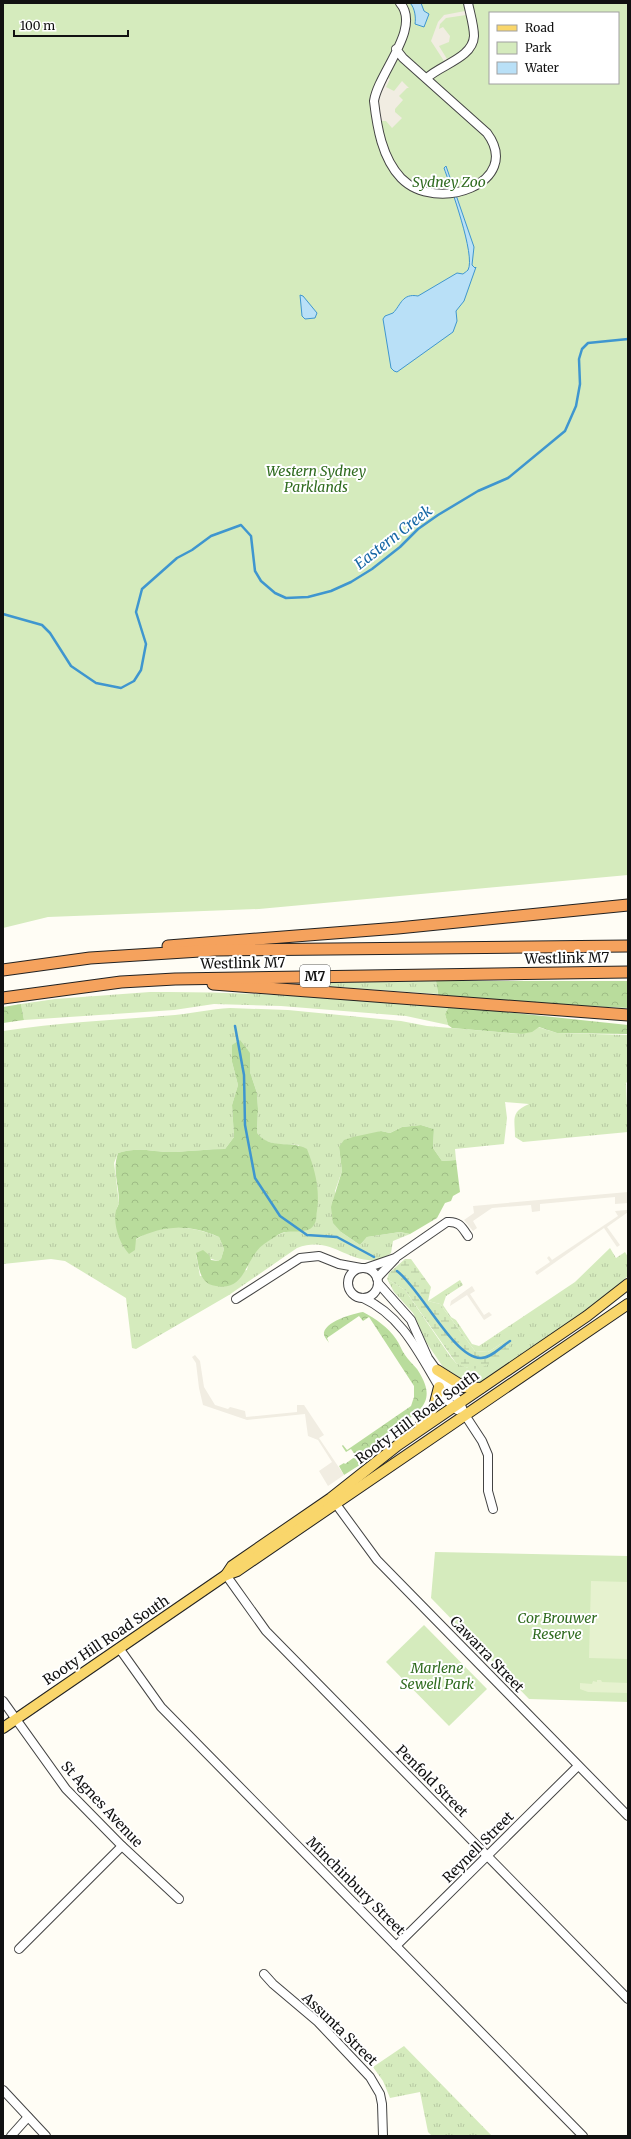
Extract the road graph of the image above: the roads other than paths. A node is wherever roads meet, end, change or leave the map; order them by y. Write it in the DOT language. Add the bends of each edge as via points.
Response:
graph roads {
  1 [pos="400,3"];
  2 [pos="468,3"];
  3 [pos="396,49"];
  4 [pos="427,78"];
  5 [pos="624,905"];
  6 [pos="628,946"];
  7 [pos="130,954"];
  8 [pos="3,970"];
  9 [pos="628,972"];
  10 [pos="175,979"];
  11 [pos="3,998"];
  12 [pos="628,1015"];
  13 [pos="468,1236"];
  14 [pos="396,1258"];
  15 [pos="339,1264"];
  16 [pos="364,1268"];
  17 [pos="347,1281"];
  18 [pos="377,1281"];
  19 [pos="628,1284"];
  20 [pos="363,1298"];
  21 [pos="236,1299"];
  22 [pos="628,1304"];
  23 [pos="437,1370"];
  24 [pos="438,1387"];
  25 [pos="482,1388"];
  26 [pos="456,1405"];
  27 [pos="465,1415"];
  28 [pos="414,1434"];
  29 [pos="334,1501"];
  30 [pos="493,1509"];
  31 [pos="226,1575"];
  32 [pos="119,1648"];
  33 [pos="3,1702"];
  34 [pos="15,1719"];
  35 [pos="3,1728"];
  36 [pos="578,1766"];
  37 [pos="628,1816"];
  38 [pos="122,1846"];
  39 [pos="487,1856"];
  40 [pos="179,1899"];
  41 [pos="396,1946"];
  42 [pos="18,1949"];
  43 [pos="264,1974"];
  44 [pos="628,1999"];
  45 [pos="3,2090"];
  46 [pos="28,2117"];
  47 [pos="11,2136"];
  48 [pos="46,2136"];
  49 [pos="383,2136"];
  50 [pos="582,2136"];
  1 -- 3 [label="street" via="406,12 407,22"];
  2 -- 4 [label="street" via="474,35 471,46 461,56"];
  3 -- 4 [label="street"];
  3 -- 4 [label="street" via="375,97 384,151 397,173 412,187 430,194 454,193 478,184 491,171 496,148 487,133"];
  5 -- 7 [label="highway" via="398,928 174,945"];
  6 -- 7 [label="highway, Westlink M7 / M7" via="216,950"];
  7 -- 8 [label="highway, Westlink M7 / M7"];
  9 -- 10 [label="highway, Westlink M7 / M7"];
  10 -- 11 [label="highway, Westlink M7 / M7" via="106,984"];
  10 -- 12 [label="highway, M7" via="228,986 439,999"];
  13 -- 14 [label="street" via="460,1224 447,1222"];
  14 -- 16 [label="street"];
  14 -- 18 [label="street"];
  15 -- 16 [label="street"];
  15 -- 17 [label="street"];
  15 -- 21 [label="street" via="328,1258 315,1256 295,1260"];
  16 -- 17 [label="street" via="352,1272"];
  16 -- 18 [label="street" via="371,1270"];
  17 -- 20 [label="street" via="352,1294"];
  18 -- 20 [label="street" via="375,1292"];
  18 -- 23 [label="street" via="411,1320 424,1351"];
  19 -- 25 [label="main road, Rooty Hill Road South" via="587,1316"];
  20 -- 24 [label="street" via="381,1307 399,1323"];
  22 -- 27 [label="main road, Rooty Hill Road South"];
  23 -- 25 [label="main road" via="464,1387"];
  23 -- 26 [label="street"];
  24 -- 26 [label="street"];
  24 -- 28 [label="main road" via="434,1407"];
  25 -- 26 [label="main road, Rooty Hill Road South"];
  26 -- 27 [label="street"];
  26 -- 28 [label="main road, Rooty Hill Road South"];
  27 -- 29 [label="main road, Rooty Hill Road South"];
  27 -- 30 [label="street" via="488,1455 488,1490"];
  28 -- 29 [label="main road, Rooty Hill Road South"];
  29 -- 31 [label="main road, Rooty Hill Road South" via="232,1566"];
  29 -- 36 [label="street, Cawarra Street" via="377,1560"];
  31 -- 32 [label="main road, Rooty Hill Road South"];
  31 -- 39 [label="street, Penfold Street" via="266,1631"];
  32 -- 34 [label="main road, Rooty Hill Road South"];
  32 -- 41 [label="street, Minchinbury Street" via="162,1707"];
  33 -- 34 [label="street, St Agnes Avenue"];
  34 -- 35 [label="main road, Rooty Hill Road South"];
  34 -- 38 [label="street, St Agnes Avenue" via="56,1778"];
  36 -- 37 [label="street, Cawarra Street"];
  36 -- 39 [label="street, Reynell Street"];
  38 -- 40 [label="street, St Agnes Avenue"];
  38 -- 42 [label="street"];
  39 -- 41 [label="street, Reynell Street"];
  39 -- 44 [label="street, Penfold Street"];
  41 -- 50 [label="street, Minchinbury Street"];
  43 -- 49 [label="street, Assunta Street" via="272,1984 318,2022 370,2077 380,2094"];
  45 -- 46 [label="street"];
  46 -- 47 [label="street"];
  46 -- 48 [label="street"];
}
